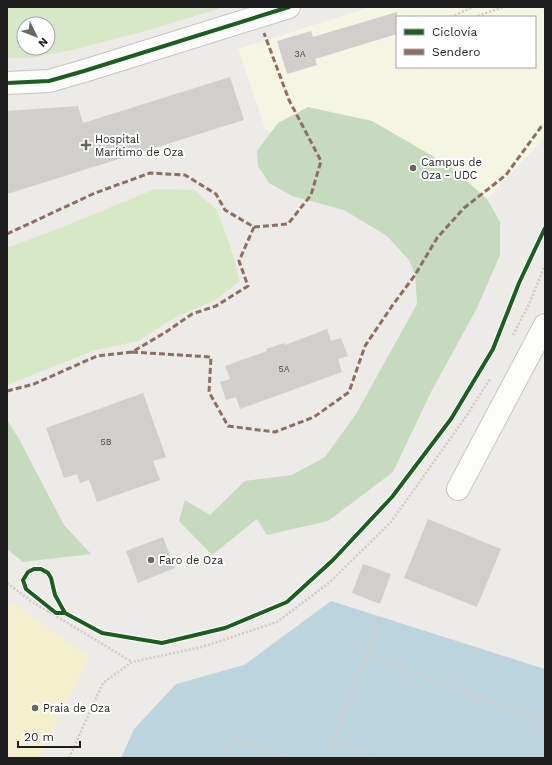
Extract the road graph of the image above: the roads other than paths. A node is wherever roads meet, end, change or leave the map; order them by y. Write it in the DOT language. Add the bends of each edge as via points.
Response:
graph roads {
  1 [pos="289,7"];
  2 [pos="7,83"];
  3 [pos="545,326"];
  4 [pos="458,489"];
  1 -- 2 [label="street" via="49,81"];
  3 -- 4 [label="street"];
}
